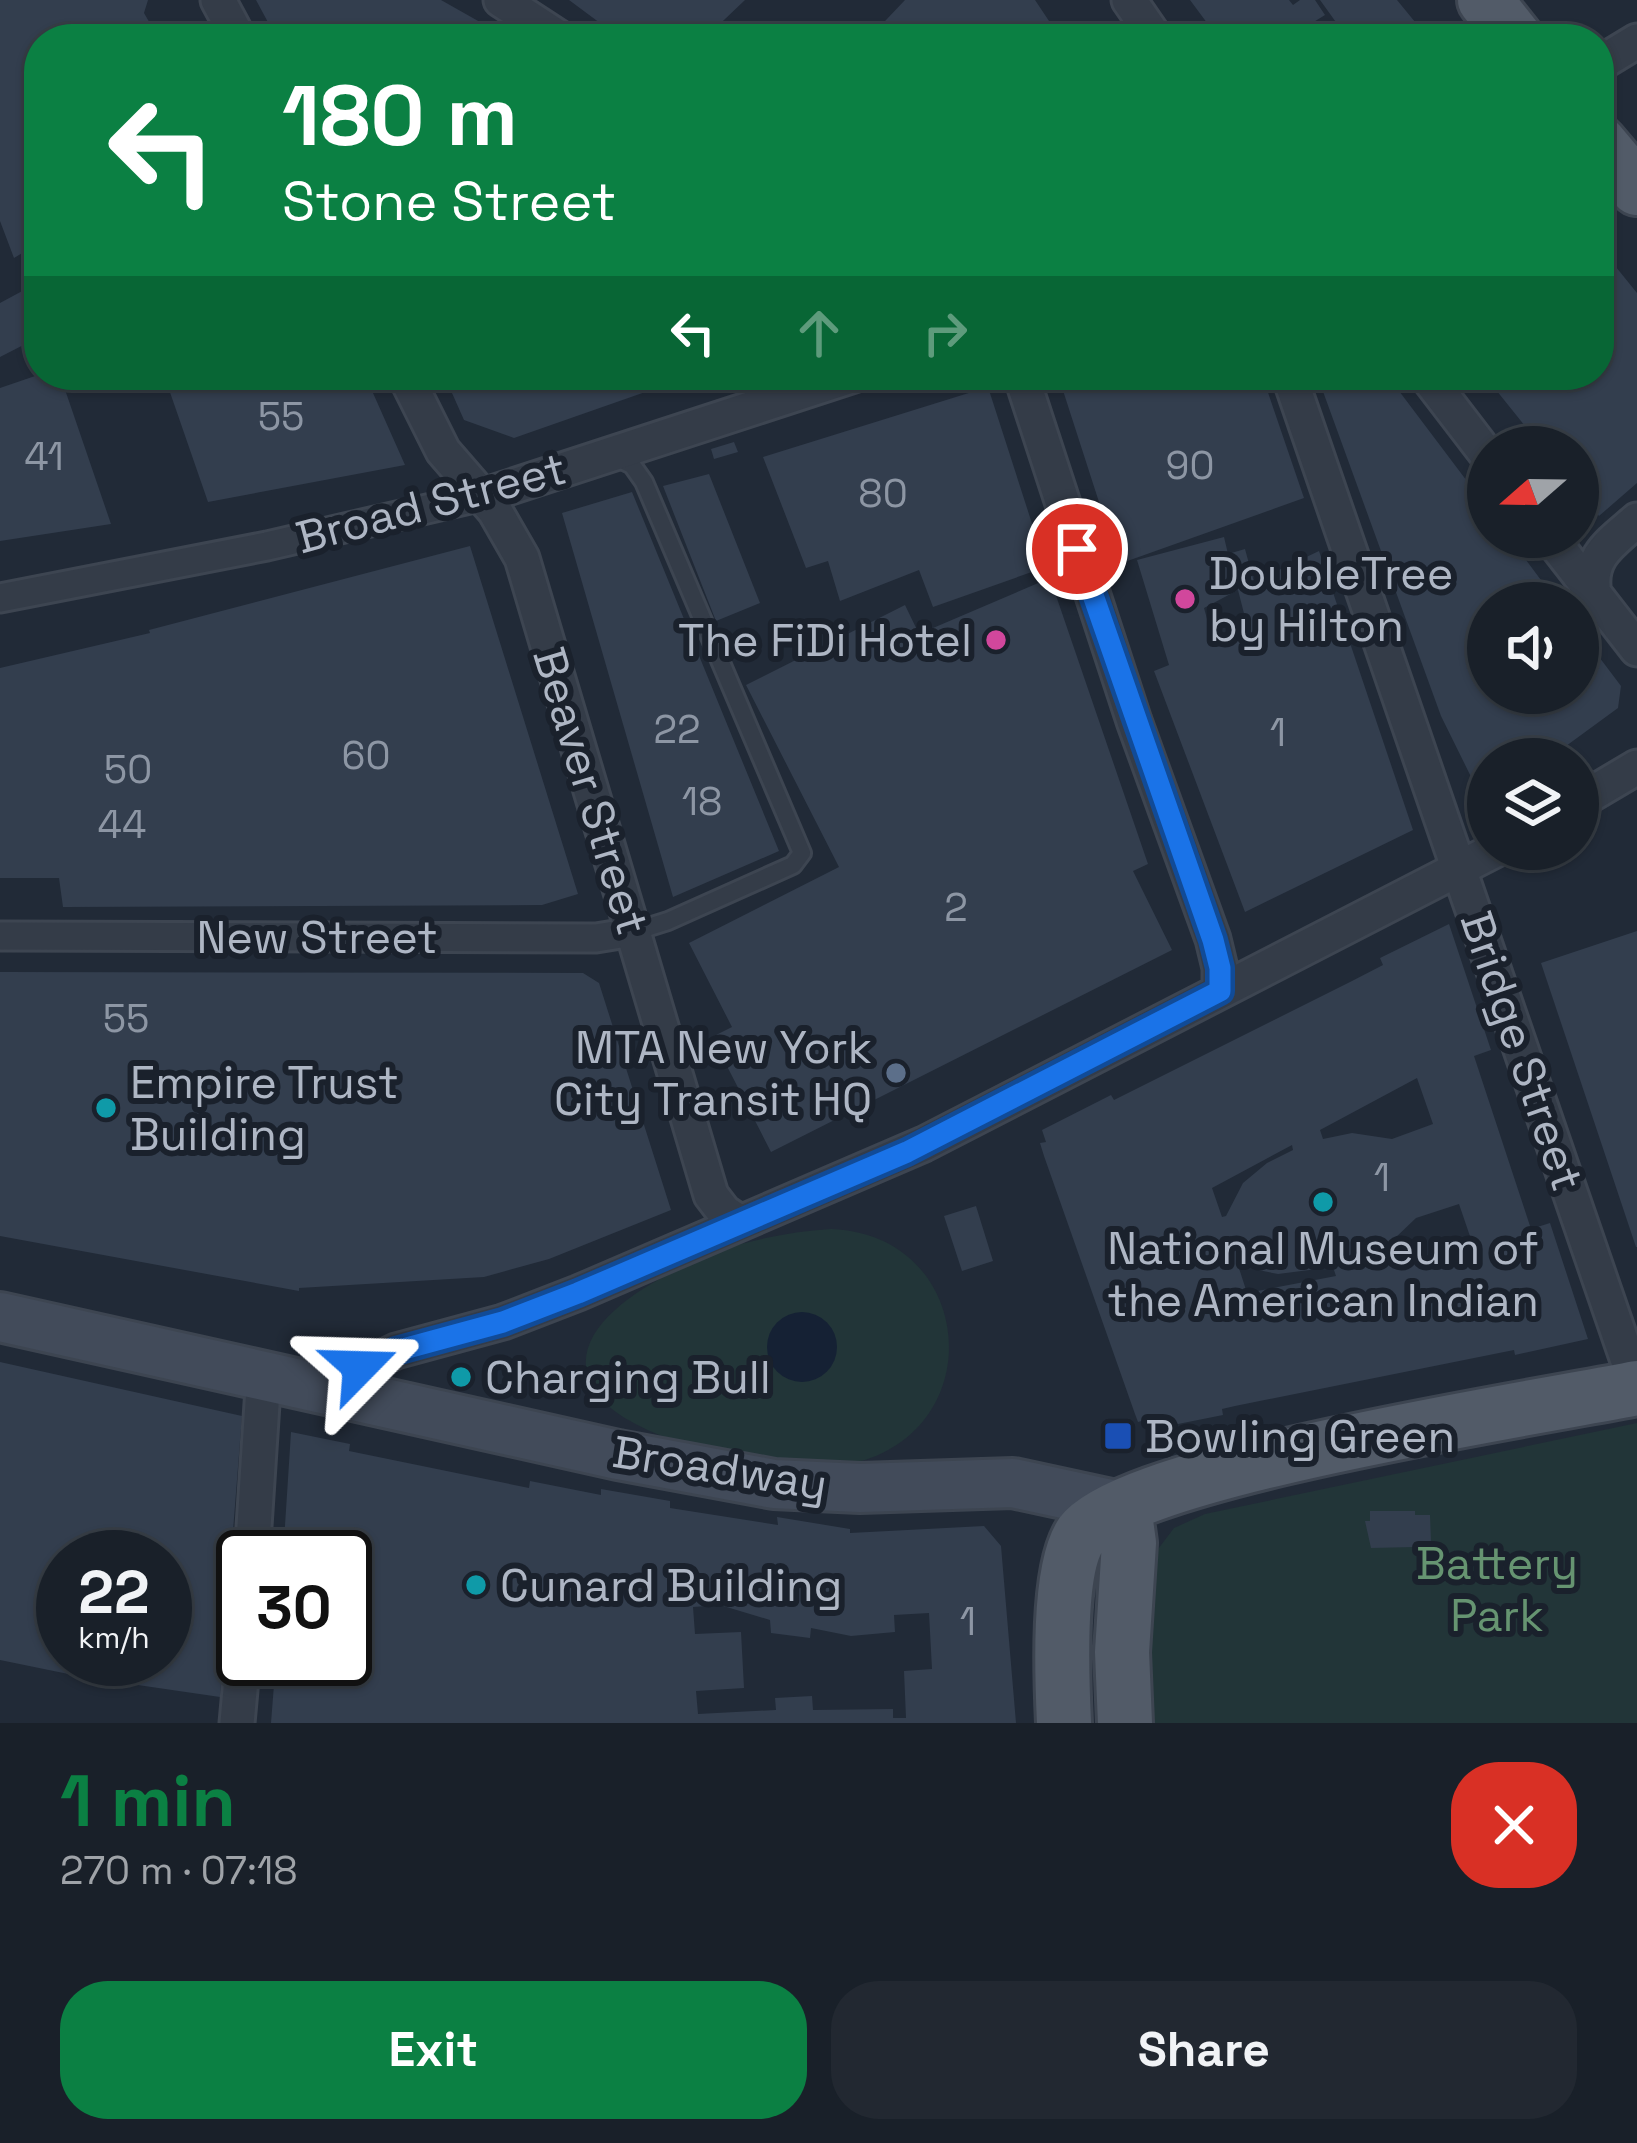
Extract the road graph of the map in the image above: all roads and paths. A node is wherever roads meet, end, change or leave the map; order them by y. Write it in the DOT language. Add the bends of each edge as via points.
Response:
graph roads {
  1 [pos="500,0"];
  2 [pos="1485,0"];
  3 [pos="538,24"];
  4 [pos="1504,24"];
  5 [pos="1614,160"];
  6 [pos="1637,188"];
  7 [pos="412,390"];
  8 [pos="808,390"];
  9 [pos="1026,390"];
  10 [pos="1294,390"];
  11 [pos="1437,390"];
  12 [pos="1467,429"];
  13 [pos="609,455"];
  14 [pos="483,496"];
  15 [pos="1637,520"];
  16 [pos="1566,558"];
  17 [pos="1585,582"];
  18 [pos="1594,582"];
  19 [pos="0,598"];
  20 [pos="1599,601"];
  21 [pos="1637,650"];
  22 [pos="1637,767"];
  23 [pos="1599,790"];
  24 [pos="1467,866"];
  25 [pos="1461,869"];
  26 [pos="633,932"];
  27 [pos="0,936"];
  28 [pos="1220,991"];
  29 [pos="739,1222"];
  30 [pos="0,1317"];
  31 [pos="264,1373"];
  32 [pos="1637,1387"];
  33 [pos="319,1388"];
  34 [pos="1124,1508"];
  35 [pos="254,1530"];
  36 [pos="240,1686"];
  37 [pos="237,1723"];
  38 [pos="1064,1723"];
  39 [pos="1125,1723"];
  1 -- 3 [label="street"];
  2 -- 4 [label="main road"];
  5 -- 6 [label="main road"];
  7 -- 14 [label="street, Beaver Street" via="443,451"];
  8 -- 13 [label="street, Broad Street"];
  9 -- 28 [label="street" via="1213,940"];
  10 -- 25 [label="street, Bridge Street"];
  11 -- 12 [label="street"];
  13 -- 14 [label="street, Broad Street"];
  13 -- 26 [label="lane" via="632,464 644,482 802,853 793,865"];
  14 -- 19 [label="street, Broad Street"];
  14 -- 26 [label="street, Beaver Street" via="522,558"];
  15 -- 18 [label="street" via="1594,560"];
  16 -- 17 [label="street"];
  20 -- 21 [label="street"];
  22 -- 23 [label="street"];
  24 -- 25 [label="street"];
  25 -- 28 [label="street"];
  25 -- 32 [label="street, Bridge Street"];
  26 -- 27 [label="street, New Street"];
  26 -- 29 [label="street, Beaver Street" via="712,1195"];
  28 -- 29 [label="street" via="924,1144"];
  29 -- 33 [label="street" via="503,1322 396,1351"];
  30 -- 31 [label="main road, Broadway"];
  31 -- 33 [label="main road, Broadway"];
  31 -- 35 [label="street"];
  32 -- 34 [label="main road" via="1232,1468"];
  33 -- 34 [label="main road, Broadway" via="774,1484 1013,1484"];
  34 -- 38 [label="main road" via="1091,1524 1075,1545 1064,1621"];
  34 -- 39 [label="main road"];
  36 -- 37 [label="street"];
}
